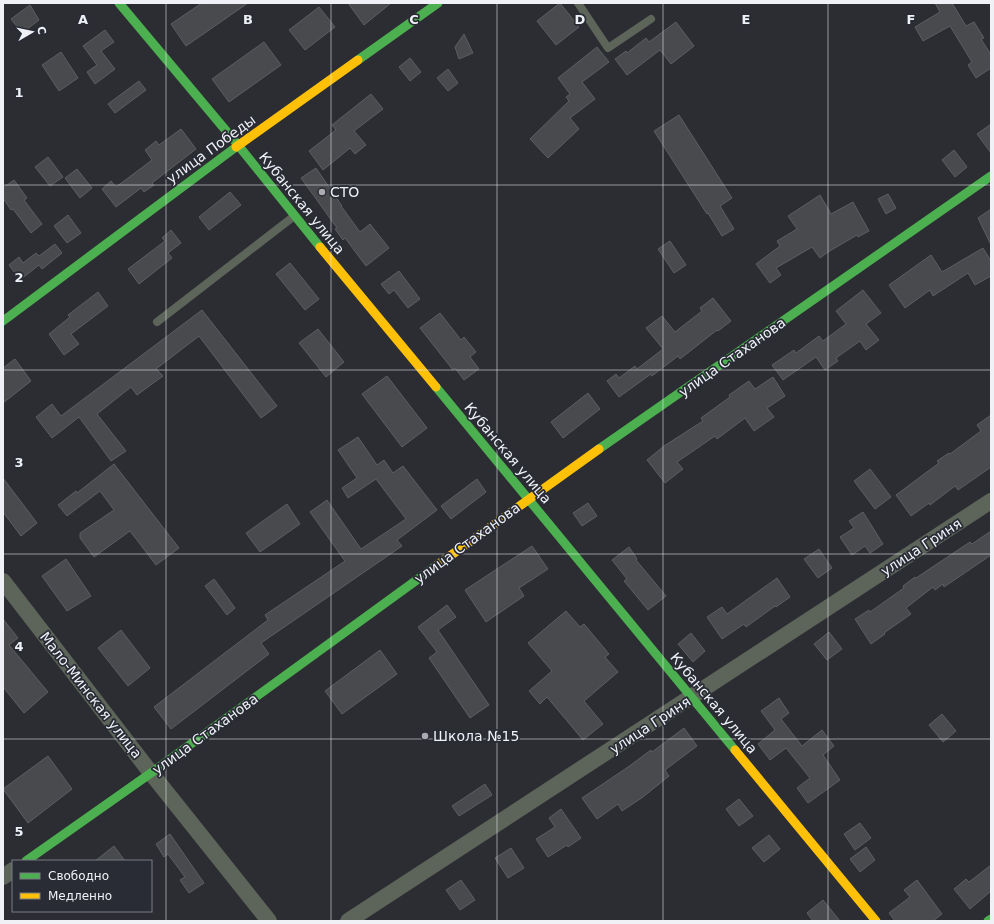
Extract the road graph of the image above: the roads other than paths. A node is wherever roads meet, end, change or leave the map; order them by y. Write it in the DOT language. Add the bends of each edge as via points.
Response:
graph roads {
  1 [pos="119,3"];
  2 [pos="438,3"];
  3 [pos="578,3"];
  4 [pos="651,19"];
  5 [pos="238,145"];
  6 [pos="991,176"];
  7 [pos="294,216"];
  8 [pos="3,321"];
  9 [pos="157,322"];
  10 [pos="528,499"];
  11 [pos="991,501"];
  12 [pos="3,581"];
  13 [pos="692,697"];
  14 [pos="151,773"];
  15 [pos="27,860"];
  16 [pos="12,871"];
  17 [pos="3,877"];
  18 [pos="991,919"];
  19 [pos="269,921"];
  20 [pos="348,921"];
  21 [pos="876,921"];
  22 [pos="988,921"];
  1 -- 5 [label="street, Кубанская улица"];
  2 -- 5 [label="street, улица Победы"];
  3 -- 4 [label="lane" via="608,48"];
  5 -- 7 [label="street, Кубанская улица"];
  5 -- 8 [label="street, улица Победы"];
  6 -- 10 [label="street, улица Стаханова"];
  7 -- 9 [label="lane"];
  7 -- 10 [label="street, Кубанская улица"];
  10 -- 13 [label="street, Кубанская улица"];
  10 -- 14 [label="street, улица Стаханова"];
  11 -- 13 [label="street, улица Гриня"];
  12 -- 14 [label="street, Мало-Минская улица"];
  13 -- 20 [label="street, улица Гриня"];
  13 -- 21 [label="street, Кубанская улица"];
  14 -- 15 [label="street, улица Стаханова"];
  14 -- 19 [label="street, Мало-Минская улица"];
  16 -- 17 [label="street"];
  18 -- 22 [label="street"];
}
